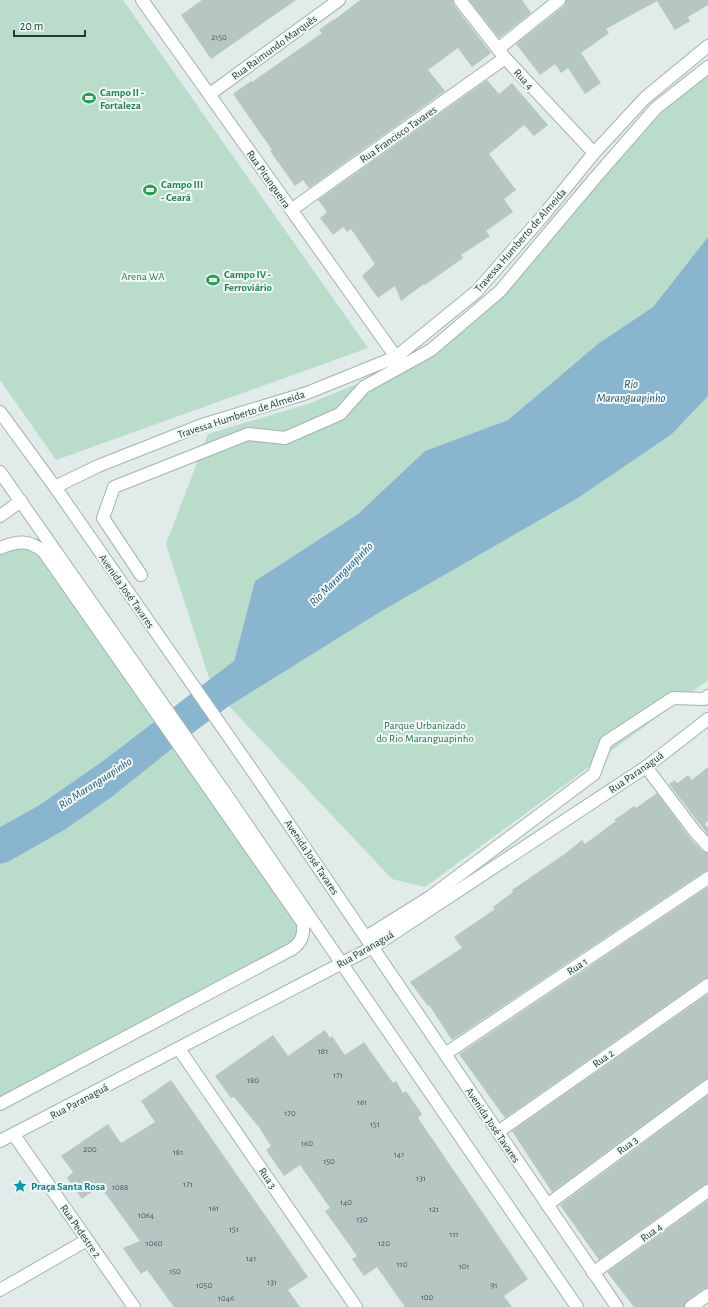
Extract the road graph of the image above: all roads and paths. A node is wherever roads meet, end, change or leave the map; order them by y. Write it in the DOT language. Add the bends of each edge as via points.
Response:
graph roads {
  1 [pos="142,0"];
  2 [pos="339,0"];
  3 [pos="460,0"];
  4 [pos="559,0"];
  5 [pos="708,46"];
  6 [pos="501,54"];
  7 [pos="708,66"];
  8 [pos="210,94"];
  9 [pos="594,153"];
  10 [pos="291,210"];
  11 [pos="396,357"];
  12 [pos="0,412"];
  13 [pos="0,472"];
  14 [pos="56,487"];
  15 [pos="21,501"];
  16 [pos="0,516"];
  17 [pos="0,548"];
  18 [pos="140,575"];
  19 [pos="125,660"];
  20 [pos="708,696"];
  21 [pos="708,719"];
  22 [pos="646,767"];
  23 [pos="218,792"];
  24 [pos="708,846"];
  25 [pos="708,878"];
  26 [pos="370,942"];
  27 [pos="341,963"];
  28 [pos="708,985"];
  29 [pos="179,1049"];
  30 [pos="445,1054"];
  31 [pos="708,1086"];
  32 [pos="0,1104"];
  33 [pos="498,1132"];
  34 [pos="14,1134"];
  35 [pos="0,1142"];
  36 [pos="708,1191"];
  37 [pos="547,1205"];
  38 [pos="87,1240"];
  39 [pos="593,1273"];
  40 [pos="0,1290"];
  41 [pos="708,1294"];
  42 [pos="134,1307"];
  43 [pos="356,1307"];
  44 [pos="577,1307"];
  45 [pos="617,1307"];
  46 [pos="691,1307"];
  1 -- 8 [label="street, Rua Pitangueira"];
  2 -- 8 [label="street, Rua Raimundo Marquês"];
  3 -- 6 [label="street, Rua 4"];
  4 -- 6 [label="street, Rua Francisco Tavares"];
  5 -- 9 [label="street, Travessa Humberto de Almeida" via="645,98"];
  6 -- 9 [label="street, Rua 4"];
  6 -- 10 [label="street, Rua Francisco Tavares"];
  7 -- 18 [label="street" via="656,108 500,291 431,350 364,387 340,414 285,438 248,434 114,487 103,518"];
  8 -- 10 [label="street, Rua Pitangueira"];
  9 -- 11 [label="street, Travessa Humberto de Almeida" via="476,292"];
  10 -- 11 [label="street, Rua Pitangueira"];
  11 -- 14 [label="street, Travessa Humberto de Almeida" via="307,393 202,425 98,466"];
  12 -- 14 [label="street, Avenida José Tavares"];
  13 -- 15 [label="street"];
  14 -- 26 [label="street, Avenida José Tavares"];
  15 -- 16 [label="street"];
  15 -- 19 [label="street"];
  17 -- 19 [label="street" via="27,542 44,552"];
  19 -- 23 [label="street"];
  20 -- 26 [label="street" via="704,699 673,698 606,742 594,774"];
  21 -- 22 [label="street, Rua Paranaguá"];
  22 -- 24 [label="street"];
  22 -- 26 [label="street, Rua Paranaguá"];
  23 -- 27 [label="street"];
  23 -- 32 [label="street" via="303,923 304,933 299,943 272,960"];
  25 -- 30 [label="street, Rua 1"];
  26 -- 27 [label="street, Rua Paranaguá"];
  26 -- 30 [label="street, Avenida José Tavares"];
  27 -- 29 [label="street, Rua Paranaguá"];
  27 -- 44 [label="street"];
  28 -- 33 [label="street, Rua 2"];
  29 -- 34 [label="street, Rua Paranaguá"];
  29 -- 43 [label="street, Rua 3"];
  30 -- 33 [label="street, Avenida José Tavares"];
  31 -- 37 [label="street, Rua 3"];
  33 -- 37 [label="street, Avenida José Tavares"];
  34 -- 35 [label="street, Rua Paranaguá"];
  34 -- 38 [label="street, Rua Pedestre 2"];
  36 -- 39 [label="street, Rua 4"];
  37 -- 39 [label="street, Avenida José Tavares"];
  38 -- 40 [label="street"];
  38 -- 42 [label="street, Rua Pedestre 2"];
  39 -- 45 [label="street, Avenida José Tavares"];
  41 -- 46 [label="street"];
}
